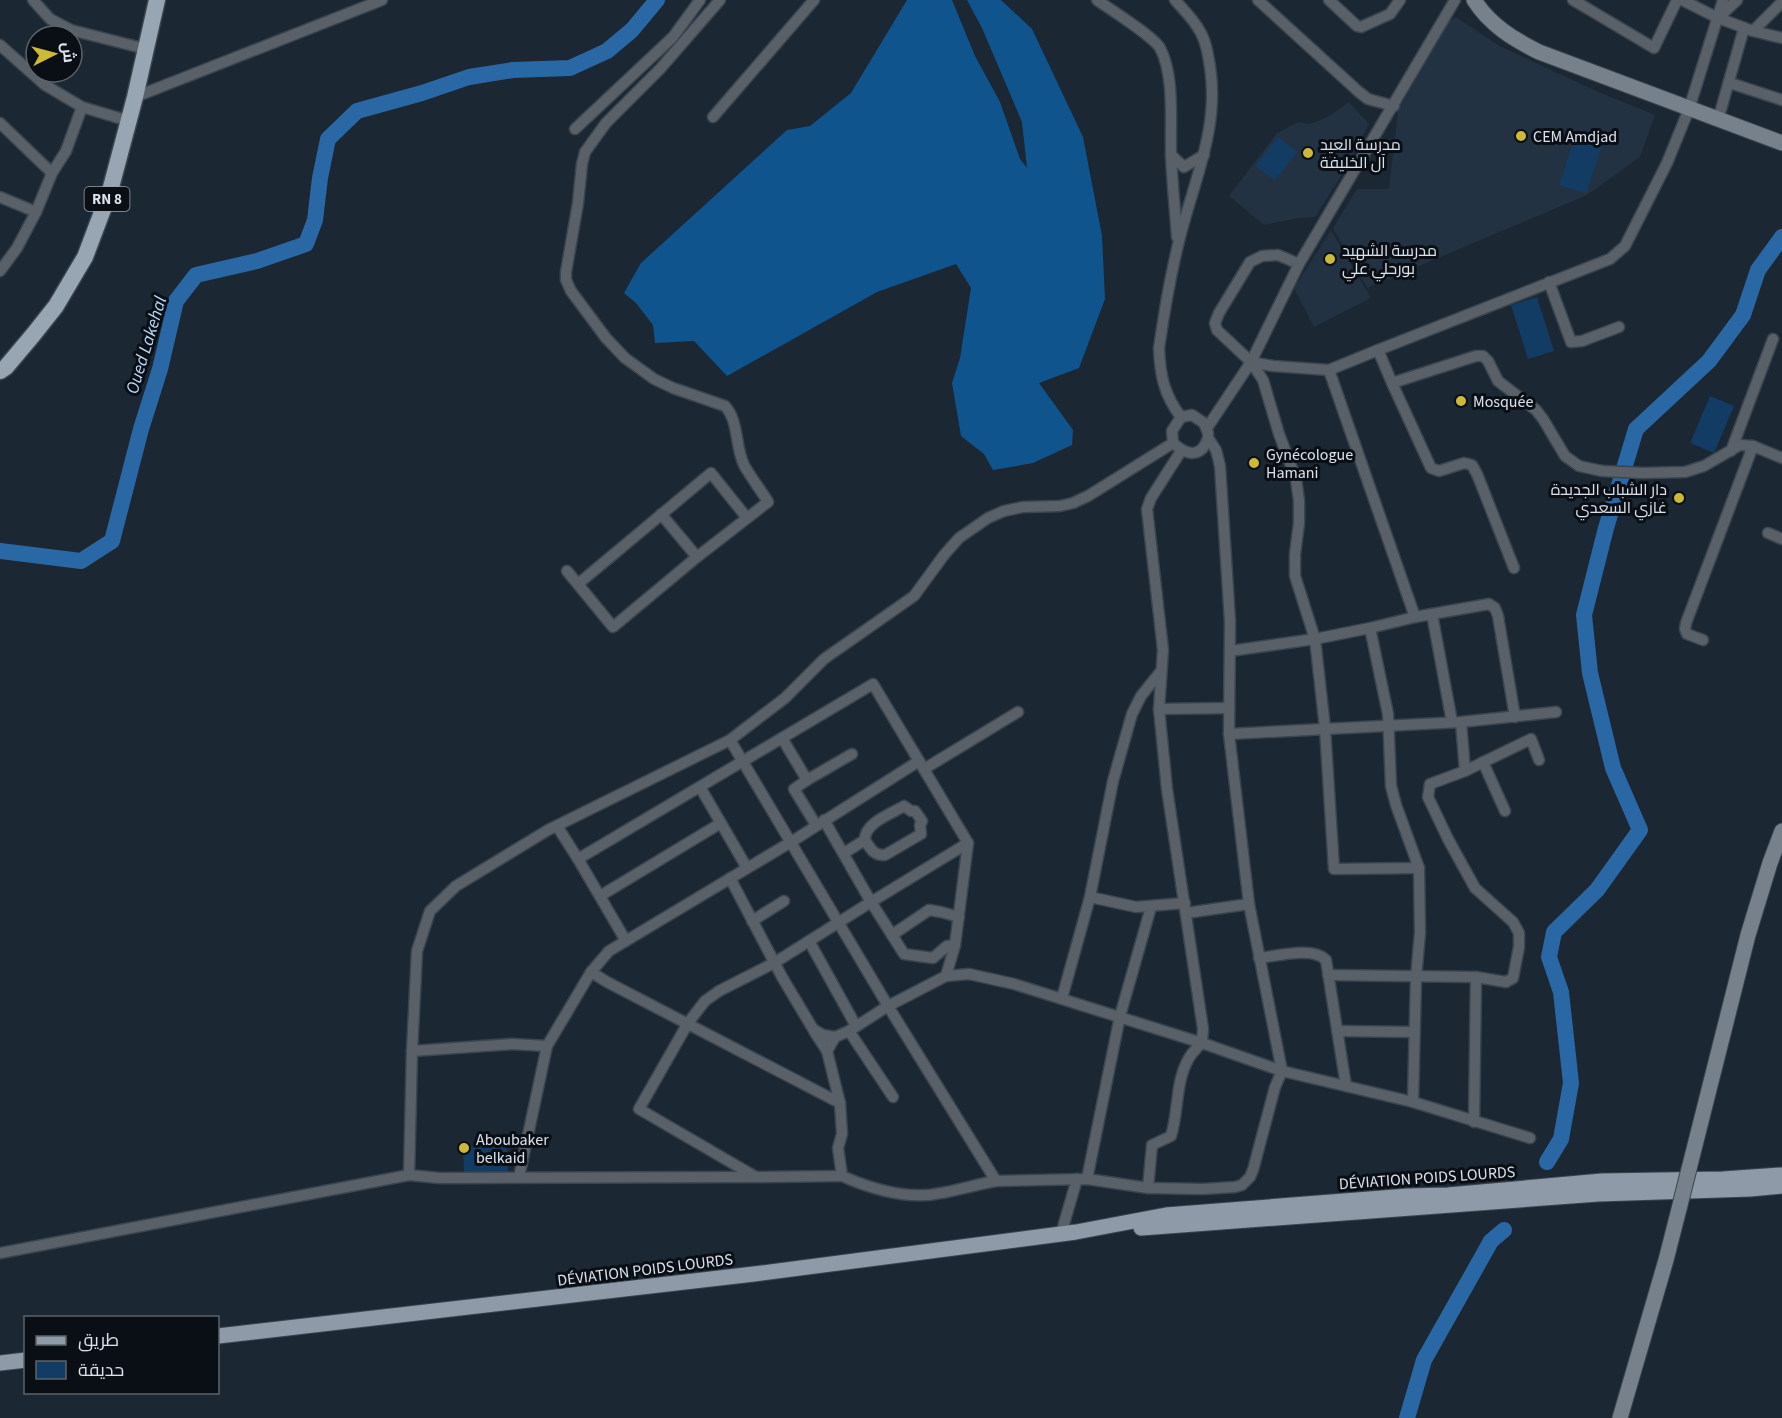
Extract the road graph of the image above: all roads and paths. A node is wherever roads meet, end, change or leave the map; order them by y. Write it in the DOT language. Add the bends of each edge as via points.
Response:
graph roads {
  1 [pos="33,0"];
  2 [pos="157,0"];
  3 [pos="382,0"];
  4 [pos="700,0"];
  5 [pos="720,0"];
  6 [pos="814,0"];
  7 [pos="1097,0"];
  8 [pos="1175,0"];
  9 [pos="1258,0"];
  10 [pos="1329,0"];
  11 [pos="1400,0"];
  12 [pos="1455,0"];
  13 [pos="1474,0"];
  14 [pos="1573,0"];
  15 [pos="1677,0"];
  16 [pos="1682,0"];
  17 [pos="1723,0"];
  18 [pos="1737,0"];
  19 [pos="1782,2"];
  20 [pos="1718,18"];
  21 [pos="1749,30"];
  22 [pos="1782,38"];
  23 [pos="0,45"];
  24 [pos="146,49"];
  25 [pos="1730,83"];
  26 [pos="135,97"];
  27 [pos="1782,100"];
  28 [pos="1394,106"];
  29 [pos="82,107"];
  30 [pos="1689,109"];
  31 [pos="713,117"];
  32 [pos="1718,120"];
  33 [pos="129,121"];
  34 [pos="0,123"];
  35 [pos="575,129"];
  36 [pos="1782,143"];
  37 [pos="1171,154"];
  38 [pos="1204,155"];
  39 [pos="52,173"];
  40 [pos="0,197"];
  41 [pos="36,212"];
  42 [pos="1178,245"];
  43 [pos="1299,264"];
  44 [pos="0,271"];
  45 [pos="1549,282"];
  46 [pos="1619,327"];
  47 [pos="1773,339"];
  48 [pos="1378,350"];
  49 [pos="1251,362"];
  50 [pos="1329,370"];
  51 [pos="0,371"];
  52 [pos="1392,383"];
  53 [pos="1180,417"];
  54 [pos="1208,433"];
  55 [pos="1754,446"];
  56 [pos="1177,447"];
  57 [pos="1731,451"];
  58 [pos="1782,458"];
  59 [pos="661,514"];
  60 [pos="747,518"];
  61 [pos="1768,533"];
  62 [pos="1782,539"];
  63 [pos="697,556"];
  64 [pos="1514,568"];
  65 [pos="567,571"];
  66 [pos="578,584"];
  67 [pos="1432,614"];
  68 [pos="1415,617"];
  69 [pos="1370,628"];
  70 [pos="1315,639"];
  71 [pos="1703,640"];
  72 [pos="1230,651"];
  73 [pos="1161,670"];
  74 [pos="1229,708"];
  75 [pos="1159,709"];
  76 [pos="1018,712"];
  77 [pos="1556,712"];
  78 [pos="1515,717"];
  79 [pos="1457,722"];
  80 [pos="1388,725"];
  81 [pos="1325,728"];
  82 [pos="1229,734"];
  83 [pos="782,738"];
  84 [pos="730,740"];
  85 [pos="852,754"];
  86 [pos="1539,760"];
  87 [pos="1483,762"];
  88 [pos="743,763"];
  89 [pos="922,765"];
  90 [pos="1465,771"];
  91 [pos="807,780"];
  92 [pos="700,787"];
  93 [pos="1505,811"];
  94 [pos="721,823"];
  95 [pos="820,823"];
  96 [pos="556,826"];
  97 [pos="1782,831"];
  98 [pos="864,840"];
  99 [pos="791,842"];
  100 [pos="968,843"];
  101 [pos="844,853"];
  102 [pos="578,859"];
  103 [pos="747,868"];
  104 [pos="1419,868"];
  105 [pos="730,878"];
  106 [pos="600,896"];
  107 [pos="1090,897"];
  108 [pos="784,901"];
  109 [pos="871,902"];
  110 [pos="1248,904"];
  111 [pos="1151,907"];
  112 [pos="1185,908"];
  113 [pos="959,917"];
  114 [pos="752,921"];
  115 [pos="839,922"];
  116 [pos="892,935"];
  117 [pos="626,941"];
  118 [pos="809,941"];
  119 [pos="955,945"];
  120 [pos="1259,958"];
  121 [pos="774,963"];
  122 [pos="591,972"];
  123 [pos="1328,975"];
  124 [pos="946,976"];
  125 [pos="1416,977"];
  126 [pos="1476,977"];
  127 [pos="1062,998"];
  128 [pos="888,1006"];
  129 [pos="1120,1016"];
  130 [pos="688,1023"];
  131 [pos="813,1029"];
  132 [pos="852,1029"];
  133 [pos="1337,1031"];
  134 [pos="1414,1032"];
  135 [pos="835,1037"];
  136 [pos="1202,1043"];
  137 [pos="546,1046"];
  138 [pos="412,1051"];
  139 [pos="827,1051"];
  140 [pos="1282,1071"];
  141 [pos="1346,1086"];
  142 [pos="893,1097"];
  143 [pos="1413,1102"];
  144 [pos="840,1103"];
  145 [pos="1474,1122"];
  146 [pos="1530,1138"];
  147 [pos="409,1175"];
  148 [pos="1782,1175"];
  149 [pos="842,1176"];
  150 [pos="519,1177"];
  151 [pos="756,1177"];
  152 [pos="1082,1179"];
  153 [pos="996,1181"];
  154 [pos="1782,1186"];
  155 [pos="1148,1188"];
  156 [pos="1068,1233"];
  157 [pos="0,1253"];
  158 [pos="219,1336"];
  159 [pos="24,1360"];
  160 [pos="0,1363"];
  161 [pos="1620,1418"];
  1 -- 24 [label="street" via="50,19 71,30"];
  2 -- 24 [label="highway, RN 8"];
  3 -- 26 [label="street"];
  4 -- 35 [label="street" via="672,37"];
  5 -- 60 [label="street" via="606,123 585,152 566,280 606,339 631,363 654,379 730,411 744,465 768,502"];
  6 -- 31 [label="street"];
  7 -- 37 [label="street" via="1159,47 1169,84"];
  8 -- 38 [label="street" via="1199,29 1207,49 1212,102"];
  9 -- 28 [label="street" via="1359,92 1368,99"];
  10 -- 11 [label="street" via="1361,27 1390,14"];
  12 -- 28 [label="street"];
  13 -- 30 [label="main road" via="1483,14 1511,38"];
  14 -- 15 [label="street" via="1654,48"];
  16 -- 20 [label="street"];
  17 -- 20 [label="street"];
  18 -- 20 [label="street"];
  19 -- 21 [label="street"];
  20 -- 21 [label="street"];
  20 -- 30 [label="street"];
  21 -- 22 [label="street"];
  21 -- 25 [label="street"];
  23 -- 29 [label="street" via="45,85"];
  24 -- 26 [label="highway, RN 8"];
  25 -- 27 [label="street"];
  25 -- 32 [label="street"];
  26 -- 33 [label="highway, RN 8"];
  28 -- 43 [label="street"];
  29 -- 33 [label="street"];
  29 -- 39 [label="street" via="66,151"];
  30 -- 32 [label="main road"];
  30 -- 45 [label="street" via="1667,164 1625,246 1610,259"];
  32 -- 36 [label="main road"];
  33 -- 51 [label="highway, RN 8" via="110,191 85,257 56,306"];
  34 -- 39 [label="street"];
  37 -- 38 [label="street" via="1184,166"];
  37 -- 42 [label="street"];
  38 -- 42 [label="street"];
  39 -- 41 [label="street"];
  40 -- 41 [label="street"];
  41 -- 44 [label="street"];
  42 -- 53 [label="street" via="1159,348 1167,397"];
  43 -- 49 [label="street"];
  43 -- 49 [label="street" via="1278,255 1250,262 1219,312 1217,330"];
  45 -- 46 [label="street" via="1570,342"];
  45 -- 48 [label="street"];
  47 -- 57 [label="street"];
  48 -- 50 [label="street"];
  48 -- 52 [label="street"];
  49 -- 50 [label="street"];
  49 -- 54 [label="street"];
  49 -- 70 [label="street" via="1263,380 1296,479 1299,512 1295,576"];
  50 -- 68 [label="street"];
  52 -- 57 [label="street" via="1484,356 1498,381 1536,410 1565,456 1579,466 1602,471 1685,472"];
  52 -- 64 [label="street" via="1431,468 1439,471 1464,463 1472,465"];
  53 -- 54 [label="street" via="1192,415 1201,420"];
  53 -- 56 [label="street" via="1172,431"];
  54 -- 56 [label="street" via="1198,451 1188,453"];
  54 -- 72 [label="street" via="1220,466"];
  55 -- 57 [label="street" via="1740,445"];
  55 -- 58 [label="street"];
  55 -- 71 [label="street" via="1686,623 1687,634"];
  56 -- 73 [label="street" via="1147,509 1163,650"];
  56 -- 84 [label="street" via="1073,503 1004,511 972,528 944,555 914,596 824,659 785,698"];
  59 -- 60 [label="street" via="711,473"];
  59 -- 63 [label="street"];
  59 -- 66 [label="street"];
  60 -- 63 [label="street"];
  61 -- 62 [label="street"];
  63 -- 66 [label="street" via="613,627"];
  65 -- 66 [label="street"];
  67 -- 68 [label="street"];
  67 -- 78 [label="street" via="1489,604 1495,608"];
  67 -- 79 [label="street"];
  68 -- 69 [label="street"];
  69 -- 70 [label="street"];
  69 -- 80 [label="street"];
  70 -- 72 [label="street"];
  70 -- 81 [label="street"];
  72 -- 74 [label="street"];
  73 -- 75 [label="street"];
  73 -- 107 [label="street" via="1132,714 1113,781"];
  74 -- 75 [label="street"];
  74 -- 82 [label="street"];
  75 -- 112 [label="street"];
  76 -- 89 [label="street"];
  77 -- 78 [label="street"];
  78 -- 79 [label="street"];
  79 -- 80 [label="street"];
  79 -- 90 [label="street"];
  80 -- 81 [label="street"];
  80 -- 104 [label="street" via="1391,786"];
  81 -- 82 [label="street"];
  81 -- 104 [label="street" via="1334,869"];
  82 -- 110 [label="street"];
  83 -- 88 [label="street"];
  83 -- 89 [label="street" via="873,684"];
  83 -- 91 [label="street"];
  84 -- 88 [label="street"];
  84 -- 96 [label="street"];
  85 -- 91 [label="street"];
  86 -- 87 [label="street" via="1531,739"];
  87 -- 90 [label="street"];
  87 -- 93 [label="street"];
  88 -- 92 [label="street"];
  88 -- 99 [label="street"];
  89 -- 95 [label="street"];
  89 -- 100 [label="street"];
  90 -- 126 [label="street" via="1430,784 1428,797 1475,888 1513,922 1520,947 1513,978 1506,982"];
  91 -- 95 [label="street" via="794,789"];
  92 -- 94 [label="street"];
  92 -- 102 [label="street"];
  94 -- 103 [label="street"];
  94 -- 106 [label="street"];
  95 -- 99 [label="street"];
  95 -- 101 [label="street"];
  96 -- 102 [label="street"];
  96 -- 138 [label="street" via="456,886 430,911 417,951"];
  97 -- 161 [label="main road, bridge" via="1748,935 1666,1260"];
  98 -- 98 [label="street" via="867,828 904,807 915,811 922,822 921,834 885,855 872,851"];
  98 -- 101 [label="street"];
  99 -- 103 [label="street"];
  99 -- 115 [label="street"];
  100 -- 109 [label="street"];
  100 -- 113 [label="street"];
  101 -- 109 [label="street"];
  102 -- 106 [label="street"];
  103 -- 105 [label="street"];
  104 -- 125 [label="street"];
  105 -- 114 [label="street"];
  105 -- 117 [label="street"];
  106 -- 117 [label="street"];
  107 -- 111 [label="street"];
  107 -- 127 [label="street"];
  108 -- 114 [label="street"];
  109 -- 115 [label="street"];
  109 -- 116 [label="street"];
  110 -- 112 [label="street"];
  110 -- 120 [label="street"];
  111 -- 112 [label="street"];
  111 -- 129 [label="street"];
  112 -- 136 [label="street"];
  113 -- 116 [label="street" via="929,910"];
  113 -- 119 [label="street"];
  114 -- 121 [label="street"];
  115 -- 118 [label="street"];
  115 -- 128 [label="street"];
  116 -- 119 [label="street" via="904,954 922,957 933,958 947,946"];
  117 -- 122 [label="street" via="609,951"];
  118 -- 121 [label="street"];
  118 -- 132 [label="street"];
  119 -- 124 [label="street"];
  120 -- 123 [label="street" via="1310,952 1326,960"];
  120 -- 140 [label="street"];
  121 -- 130 [label="street" via="719,991 705,1001"];
  121 -- 131 [label="street"];
  122 -- 130 [label="street"];
  122 -- 137 [label="street"];
  123 -- 125 [label="street"];
  123 -- 133 [label="street"];
  124 -- 127 [label="street" via="969,974"];
  124 -- 128 [label="street"];
  125 -- 126 [label="street"];
  125 -- 134 [label="street"];
  126 -- 145 [label="street"];
  127 -- 129 [label="street"];
  128 -- 132 [label="street"];
  128 -- 153 [label="street"];
  129 -- 136 [label="street"];
  129 -- 152 [label="street"];
  130 -- 144 [label="street"];
  130 -- 151 [label="street" via="639,1109"];
  131 -- 135 [label="street"];
  131 -- 139 [label="street"];
  132 -- 135 [label="street"];
  132 -- 142 [label="street"];
  133 -- 134 [label="street"];
  133 -- 141 [label="street"];
  134 -- 143 [label="street"];
  135 -- 139 [label="street"];
  136 -- 140 [label="street"];
  136 -- 155 [label="street" via="1189,1058 1179,1084 1171,1136 1152,1145"];
  137 -- 138 [label="street" via="512,1044"];
  137 -- 150 [label="street"];
  138 -- 147 [label="street"];
  139 -- 144 [label="street"];
  140 -- 141 [label="street"];
  140 -- 155 [label="street" via="1253,1170 1242,1185"];
  141 -- 143 [label="street"];
  143 -- 145 [label="street"];
  144 -- 149 [label="street" via="842,1134 838,1148"];
  145 -- 146 [label="street"];
  147 -- 150 [label="street"];
  147 -- 157 [label="street"];
  148 -- 156 [label="main road, DÉVIATION POIDS LOURDS" via="1602,1181 1166,1215"];
  149 -- 151 [label="street"];
  149 -- 153 [label="street" via="864,1186 904,1195 927,1195"];
  150 -- 151 [label="street"];
  152 -- 153 [label="street"];
  152 -- 155 [label="street"];
  152 -- 156 [label="street"];
  154 -- 156 [label="main road, DÉVIATION POIDS LOURDS" via="1598,1194"];
  156 -- 158 [label="main road, DÉVIATION POIDS LOURDS"];
  159 -- 160 [label="main road"];
}
